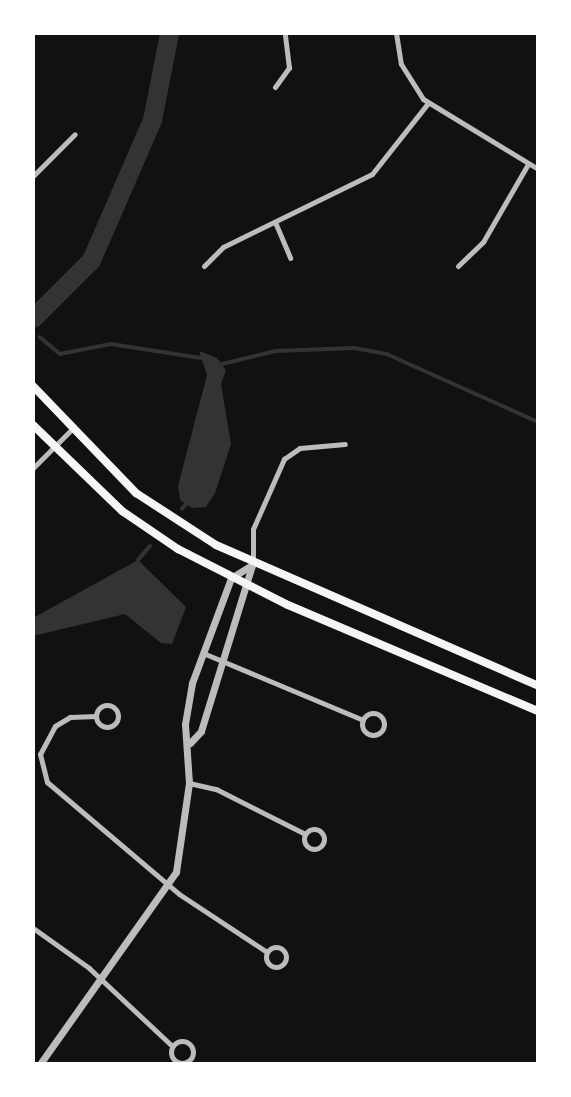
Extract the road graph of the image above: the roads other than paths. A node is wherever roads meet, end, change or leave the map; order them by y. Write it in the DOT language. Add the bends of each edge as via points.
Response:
graph roads {
  1 [pos="285,33"];
  2 [pos="396,33"];
  3 [pos="275,86"];
  4 [pos="428,103"];
  5 [pos="75,134"];
  6 [pos="528,164"];
  7 [pos="538,169"];
  8 [pos="33,176"];
  9 [pos="275,222"];
  10 [pos="290,258"];
  11 [pos="204,266"];
  12 [pos="458,266"];
  13 [pos="33,386"];
  14 [pos="33,425"];
  15 [pos="71,430"];
  16 [pos="345,444"];
  17 [pos="54,447"];
  18 [pos="33,468"];
  19 [pos="252,565"];
  20 [pos="231,578"];
  21 [pos="250,587"];
  22 [pos="203,653"];
  23 [pos="221,660"];
  24 [pos="538,686"];
  25 [pos="538,711"];
  26 [pos="96,716"];
  27 [pos="363,719"];
  28 [pos="190,743"];
  29 [pos="189,783"];
  30 [pos="305,834"];
  31 [pos="170,886"];
  32 [pos="33,928"];
  33 [pos="267,952"];
  34 [pos="101,981"];
  35 [pos="172,1046"];
  36 [pos="37,1063"];
  1 -- 3 [label="street" via="289,68"];
  2 -- 4 [label="street" via="407,77"];
  4 -- 6 [label="street"];
  4 -- 9 [label="street" via="372,174"];
  5 -- 8 [label="street"];
  6 -- 7 [label="street"];
  6 -- 12 [label="street" via="483,242"];
  9 -- 10 [label="street"];
  9 -- 11 [label="street" via="223,247"];
  13 -- 15 [label="main road"];
  14 -- 17 [label="main road"];
  15 -- 17 [label="street"];
  15 -- 19 [label="main road" via="136,493"];
  16 -- 19 [label="street" via="300,447 284,458 251,534"];
  17 -- 18 [label="street"];
  17 -- 20 [label="main road" via="122,511"];
  19 -- 20 [label="street"];
  19 -- 21 [label="street"];
  19 -- 24 [label="main road"];
  20 -- 21 [label="main road"];
  20 -- 22 [label="street"];
  21 -- 23 [label="street"];
  21 -- 25 [label="main road"];
  22 -- 23 [label="street"];
  22 -- 28 [label="street" via="185,724"];
  23 -- 27 [label="street"];
  23 -- 28 [label="street" via="201,731"];
  26 -- 26 [label="street" via="106,727 118,716 107,705"];
  26 -- 31 [label="street" via="70,717 55,726 40,754 43,773"];
  27 -- 27 [label="street" via="370,735 383,729 376,713"];
  28 -- 29 [label="street"];
  29 -- 30 [label="street" via="216,789"];
  29 -- 31 [label="street" via="181,856"];
  31 -- 33 [label="street"];
  31 -- 34 [label="street"];
  32 -- 34 [label="street"];
  34 -- 35 [label="street"];
  34 -- 36 [label="street"];
  35 -- 35 [label="street" via="177,1061 192,1057 187,1042"];
}
